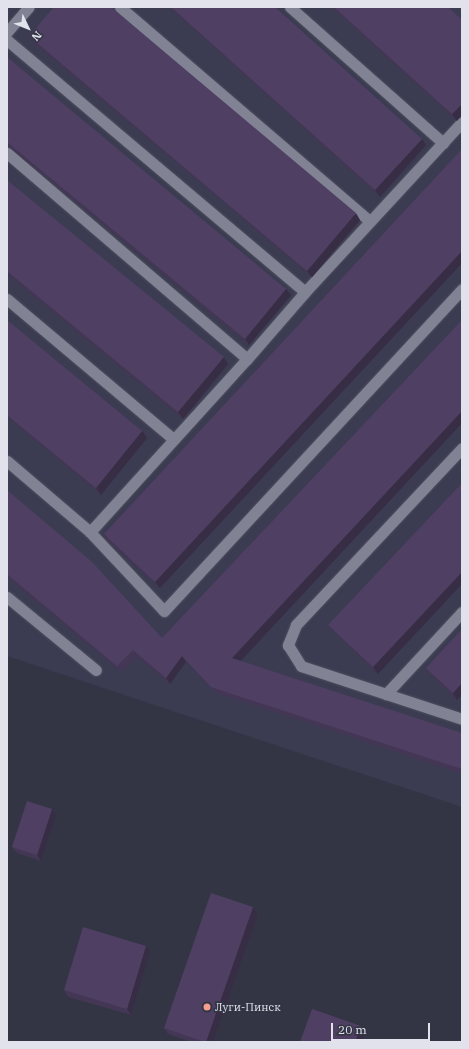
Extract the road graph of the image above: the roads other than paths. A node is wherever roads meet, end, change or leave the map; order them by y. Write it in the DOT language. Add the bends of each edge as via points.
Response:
graph roads {
  1 [pos="29,7"];
  2 [pos="120,7"];
  3 [pos="290,7"];
  4 [pos="7,32"];
  5 [pos="7,40"];
  6 [pos="462,122"];
  7 [pos="443,143"];
  8 [pos="7,153"];
  9 [pos="370,221"];
  10 [pos="462,289"];
  11 [pos="305,292"];
  12 [pos="7,299"];
  13 [pos="247,359"];
  14 [pos="173,439"];
  15 [pos="462,448"];
  16 [pos="7,461"];
  17 [pos="90,532"];
  18 [pos="7,597"];
  19 [pos="462,612"];
  20 [pos="96,670"];
  21 [pos="386,694"];
  22 [pos="462,719"];
  1 -- 4 [label="lane"];
  2 -- 9 [label="lane"];
  3 -- 7 [label="lane"];
  5 -- 11 [label="lane"];
  6 -- 7 [label="lane"];
  7 -- 9 [label="lane"];
  8 -- 13 [label="lane"];
  9 -- 11 [label="lane"];
  10 -- 17 [label="lane" via="164,611"];
  11 -- 13 [label="lane"];
  12 -- 14 [label="lane"];
  13 -- 14 [label="lane"];
  14 -- 17 [label="lane"];
  15 -- 21 [label="lane" via="296,625 288,645 301,666"];
  16 -- 17 [label="lane"];
  18 -- 20 [label="lane"];
  19 -- 21 [label="lane"];
  21 -- 22 [label="lane"];
}
